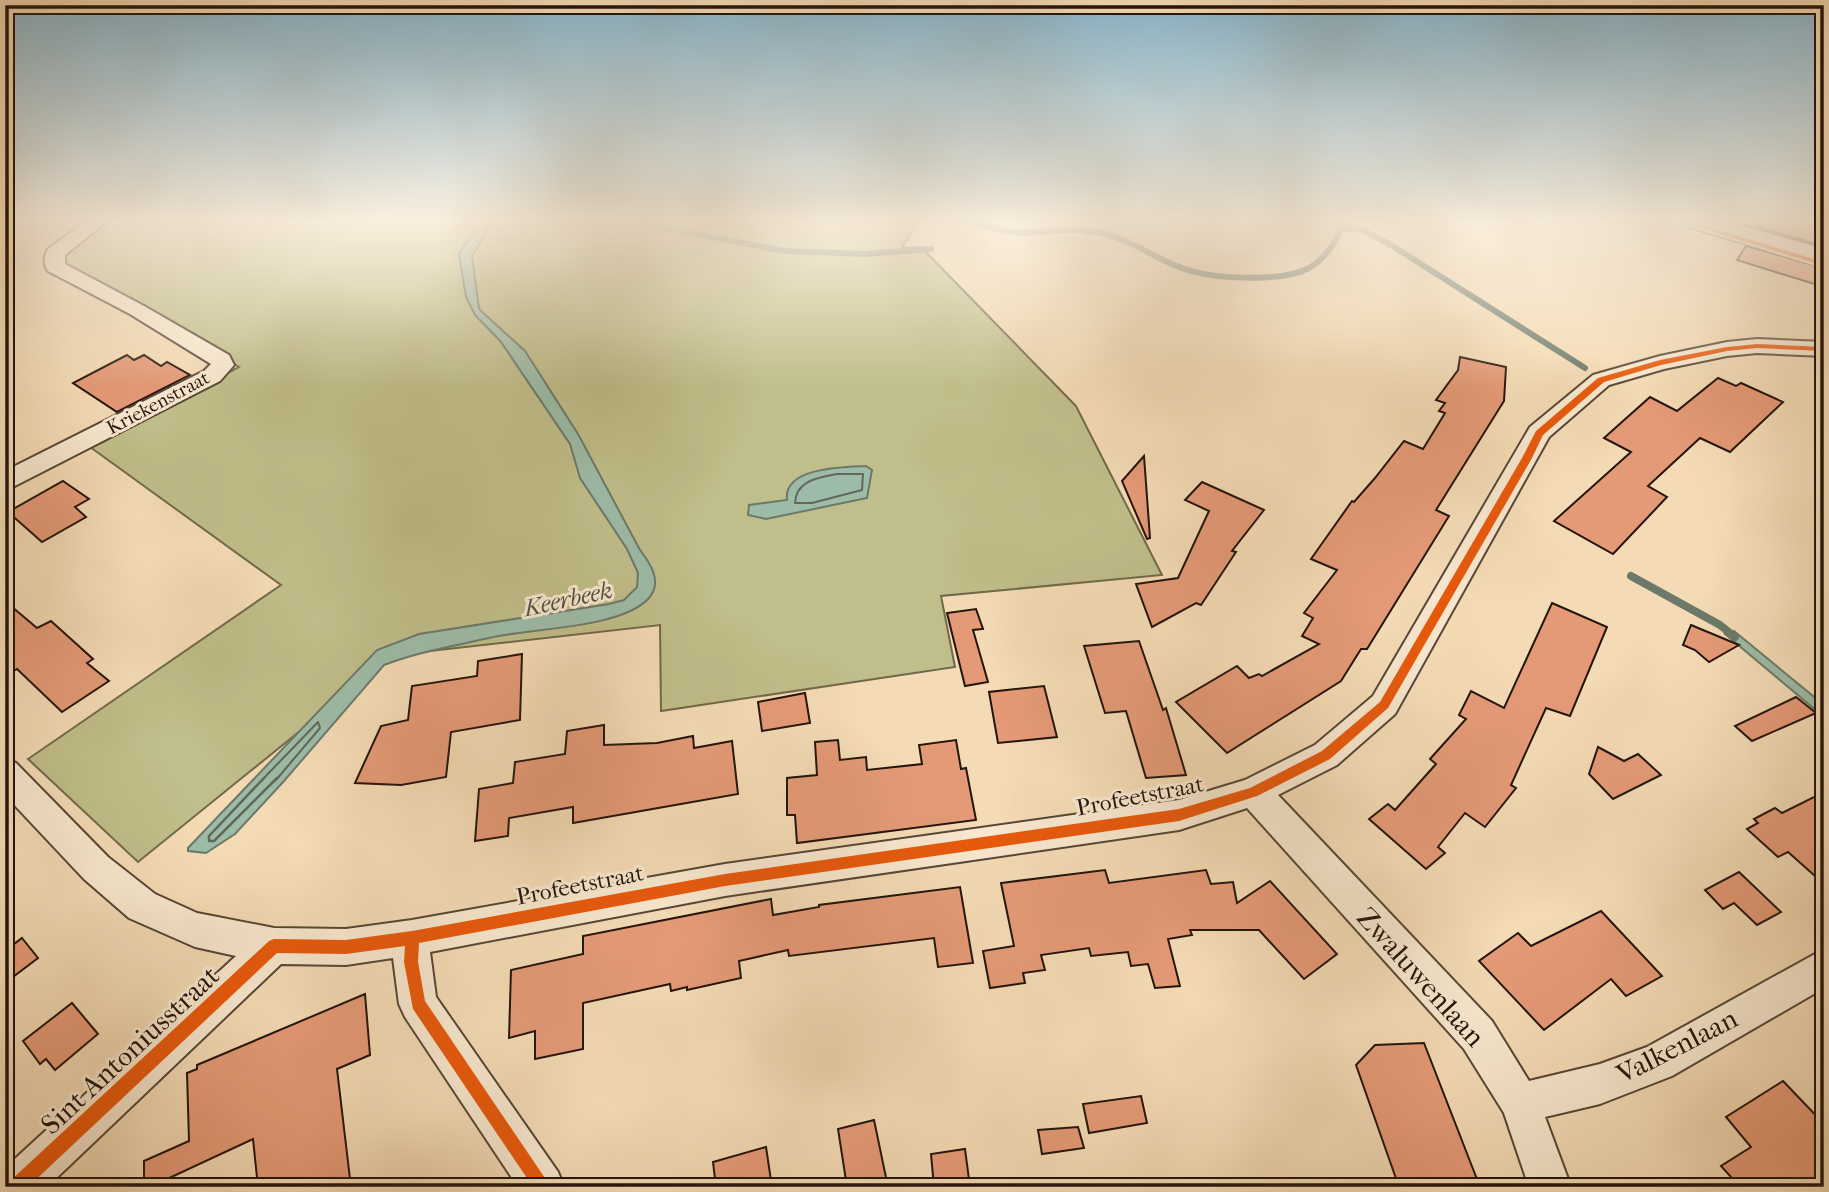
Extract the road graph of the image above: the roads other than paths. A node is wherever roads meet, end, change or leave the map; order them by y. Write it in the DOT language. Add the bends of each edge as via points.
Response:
graph roads {
  1 [pos="73,277"];
  2 [pos="1824,349"];
  3 [pos="5,482"];
  4 [pos="5,773"];
  5 [pos="1253,792"];
  6 [pos="412,938"];
  7 [pos="274,946"];
  8 [pos="1824,967"];
  9 [pos="1520,1103"];
  10 [pos="16,1187"];
  11 [pos="543,1187"];
  12 [pos="1550,1187"];
  1 -- 3 [label="street, Kriekenstraat" via="182,336 223,365 212,376"];
  2 -- 5 [label="street, Profeetstraat" via="1757,346 1660,363 1601,380 1567,406 1539,433 1384,705 1326,755"];
  4 -- 7 [label="street, Profeetstraat" via="96,868 142,906 195,930"];
  5 -- 6 [label="street, Profeetstraat" via="1179,816 725,880"];
  5 -- 9 [label="street, Zwaluwenlaan" via="1478,1035"];
  6 -- 7 [label="street, Profeetstraat" via="346,947"];
  6 -- 11 [label="street" via="418,1004"];
  7 -- 10 [label="street, Sint Antoniusstraat"];
  8 -- 9 [label="street, Valkenlaan" via="1658,1062 1601,1084"];
  9 -- 12 [label="street, Zwaluwenlaan"];
}
